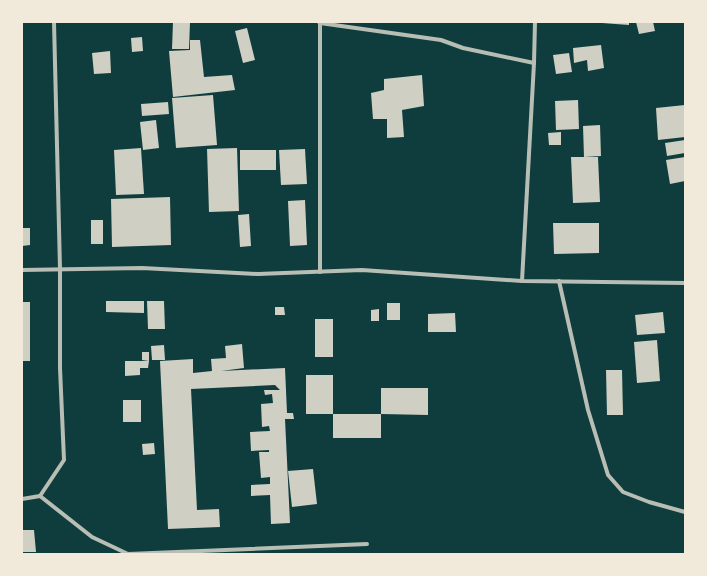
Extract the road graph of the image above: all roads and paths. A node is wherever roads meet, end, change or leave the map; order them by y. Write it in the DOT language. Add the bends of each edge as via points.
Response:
graph roads {
  1 [pos="54,22"];
  2 [pos="535,22"];
  3 [pos="320,23"];
  4 [pos="534,63"];
  5 [pos="60,269"];
  6 [pos="22,270"];
  7 [pos="320,272"];
  8 [pos="522,281"];
  9 [pos="558,281"];
  10 [pos="685,283"];
  11 [pos="40,496"];
  12 [pos="22,499"];
  13 [pos="685,512"];
  14 [pos="367,544"];
  1 -- 5 [label="street"];
  2 -- 4 [label="street"];
  3 -- 4 [label="street" via="441,40 463,48"];
  3 -- 7 [label="street"];
  4 -- 8 [label="street"];
  5 -- 6 [label="street"];
  5 -- 7 [label="street" via="142,268 258,274"];
  5 -- 11 [label="street" via="60,368 64,460"];
  7 -- 8 [label="street" via="362,270"];
  8 -- 9 [label="street"];
  9 -- 10 [label="street"];
  9 -- 13 [label="street" via="588,410 608,475 623,492"];
  11 -- 12 [label="street"];
  11 -- 14 [label="street" via="92,537 128,554"];
}
